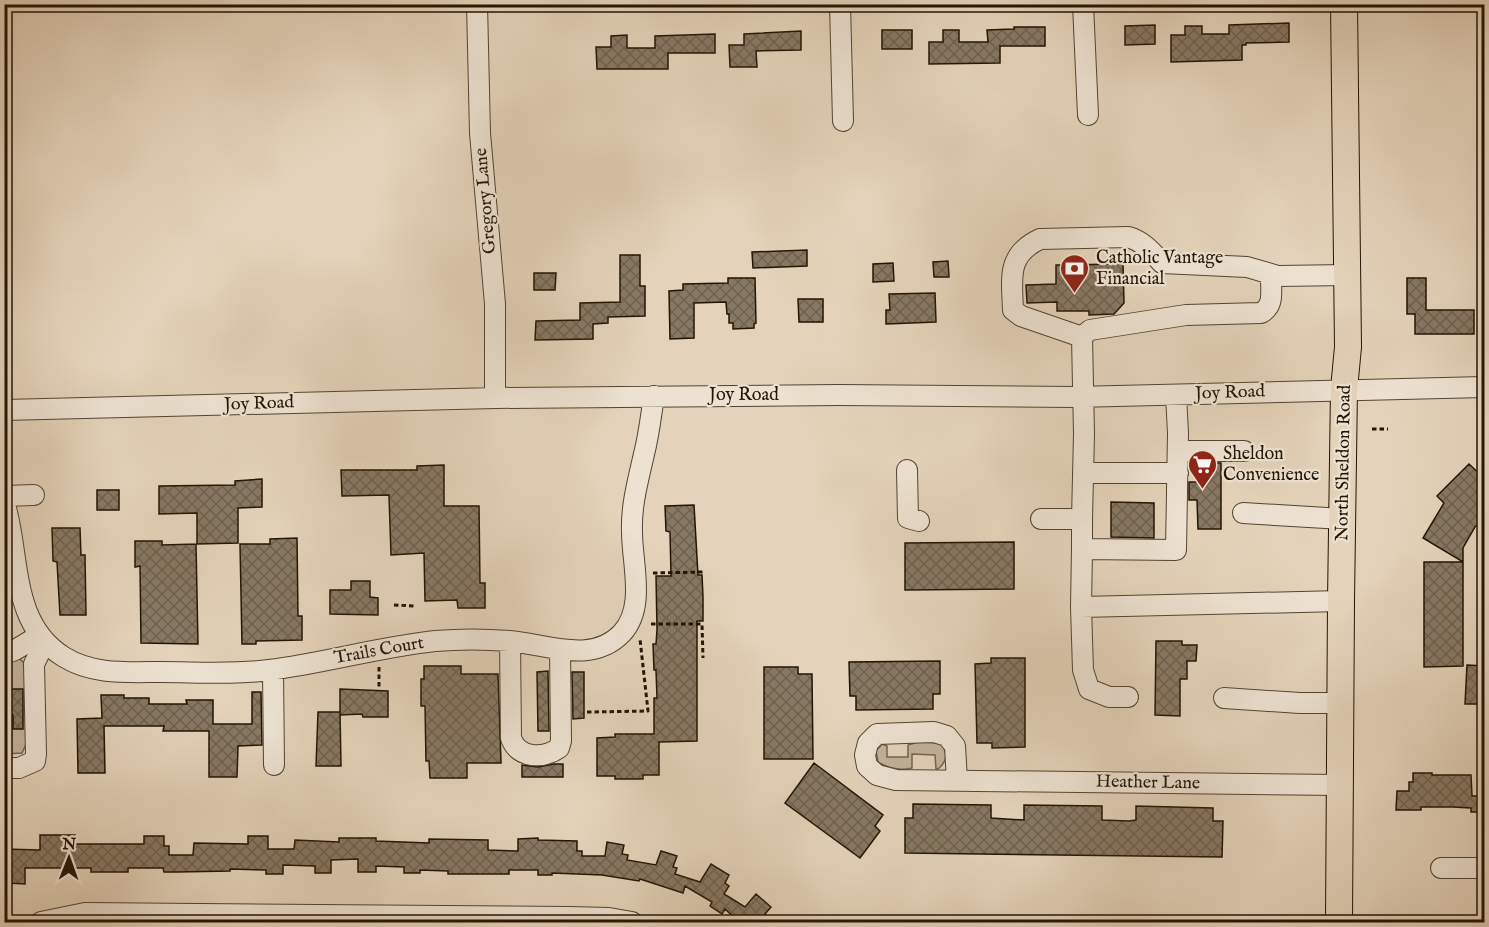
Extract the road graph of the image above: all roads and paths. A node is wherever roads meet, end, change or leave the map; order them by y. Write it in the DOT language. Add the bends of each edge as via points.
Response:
graph roads {
  1 [pos="477,4"];
  2 [pos="840,4"];
  3 [pos="1083,4"];
  4 [pos="1344,4"];
  5 [pos="1088,115"];
  6 [pos="843,121"];
  7 [pos="1347,275"];
  8 [pos="1278,276"];
  9 [pos="1082,337"];
  10 [pos="1485,387"];
  11 [pos="1344,389"];
  12 [pos="1176,395"];
  13 [pos="654,396"];
  14 [pos="1083,397"];
  15 [pos="495,398"];
  16 [pos="4,410"];
  17 [pos="1372,429"];
  18 [pos="1388,429"];
  19 [pos="1178,451"];
  20 [pos="1244,451"];
  21 [pos="907,470"];
  22 [pos="1083,473"];
  23 [pos="1178,473"];
  24 [pos="34,495"];
  25 [pos="4,496"];
  26 [pos="4,501"];
  27 [pos="1244,513"];
  28 [pos="1041,519"];
  29 [pos="1082,519"];
  30 [pos="1343,519"];
  31 [pos="919,521"];
  32 [pos="1082,549"];
  33 [pos="703,572"];
  34 [pos="653,573"];
  35 [pos="1341,601"];
  36 [pos="394,605"];
  37 [pos="414,606"];
  38 [pos="1081,607"];
  39 [pos="651,624"];
  40 [pos="42,638"];
  41 [pos="640,639"];
  42 [pos="510,641"];
  43 [pos="560,649"];
  44 [pos="4,654"];
  45 [pos="703,658"];
  46 [pos="379,667"];
  47 [pos="273,670"];
  48 [pos="379,688"];
  49 [pos="1128,697"];
  50 [pos="1224,698"];
  51 [pos="1340,702"];
  52 [pos="587,712"];
  53 [pos="274,765"];
  54 [pos="4,768"];
  55 [pos="957,781"];
  56 [pos="1339,785"];
  57 [pos="1441,868"];
  58 [pos="1485,868"];
  59 [pos="153,918"];
  60 [pos="41,922"];
  61 [pos="632,922"];
  62 [pos="1339,922"];
  1 -- 15 [label="street, Gregory Lane" via="480,133 495,304"];
  2 -- 6 [label="street"];
  3 -- 5 [label="street"];
  4 -- 7 [label="main road, North Sheldon Road"];
  7 -- 8 [label="street"];
  7 -- 11 [label="main road, North Sheldon Road"];
  8 -- 9 [label="street" via="1271,280 1271,300 1261,313 1186,315 1090,330"];
  8 -- 9 [label="street" via="1247,267 1162,263 1146,246 1128,237 1040,239 1032,243 1012,269 1013,310 1020,316"];
  9 -- 14 [label="street"];
  10 -- 11 [label="street, Joy Road"];
  11 -- 12 [label="street, Joy Road"];
  11 -- 30 [label="main road, North Sheldon Road"];
  12 -- 14 [label="street, Joy Road"];
  12 -- 19 [label="street"];
  13 -- 14 [label="street, Joy Road"];
  13 -- 15 [label="street, Joy Road"];
  13 -- 43 [label="street, Trails Court" via="632,508 636,594 632,616 622,633 597,648"];
  14 -- 22 [label="street"];
  15 -- 16 [label="street, Joy Road"];
  17 -- 18 [label="path"];
  19 -- 20 [label="street"];
  19 -- 23 [label="street"];
  21 -- 31 [label="street" via="908,518"];
  22 -- 23 [label="street"];
  22 -- 29 [label="street"];
  23 -- 32 [label="street" via="1176,550"];
  24 -- 25 [label="street"];
  26 -- 40 [label="street, Trails Court" via="19,586 32,624"];
  27 -- 30 [label="street"];
  28 -- 29 [label="street"];
  29 -- 32 [label="street"];
  30 -- 35 [label="main road, North Sheldon Road"];
  32 -- 38 [label="street"];
  33 -- 34 [label="path"];
  35 -- 38 [label="street"];
  35 -- 51 [label="main road, North Sheldon Road"];
  36 -- 37 [label="path"];
  38 -- 49 [label="street" via="1083,670 1089,689 1109,697"];
  39 -- 45 [label="path" via="702,624"];
  40 -- 44 [label="street"];
  40 -- 47 [label="street, Trails Court" via="73,662 102,671"];
  40 -- 54 [label="street" via="34,664 35,761 19,768"];
  41 -- 52 [label="path" via="648,711"];
  42 -- 43 [label="street, Trails Court"];
  42 -- 43 [label="street" via="511,738 514,747 535,756 552,753 561,741"];
  42 -- 47 [label="street, Trails Court" via="438,641"];
  46 -- 48 [label="path"];
  47 -- 53 [label="street"];
  50 -- 51 [label="street"];
  51 -- 56 [label="main road, North Sheldon Road"];
  55 -- 55 [label="street, Heather Lane" via="896,780 877,775 867,766 868,743 877,734 887,733 934,732 947,736 955,746"];
  55 -- 56 [label="street, Heather Lane"];
  56 -- 62 [label="main road, North Sheldon Road"];
  57 -- 58 [label="street"];
  59 -- 60 [label="street" via="84,913"];
  59 -- 61 [label="street" via="569,917"];
}
